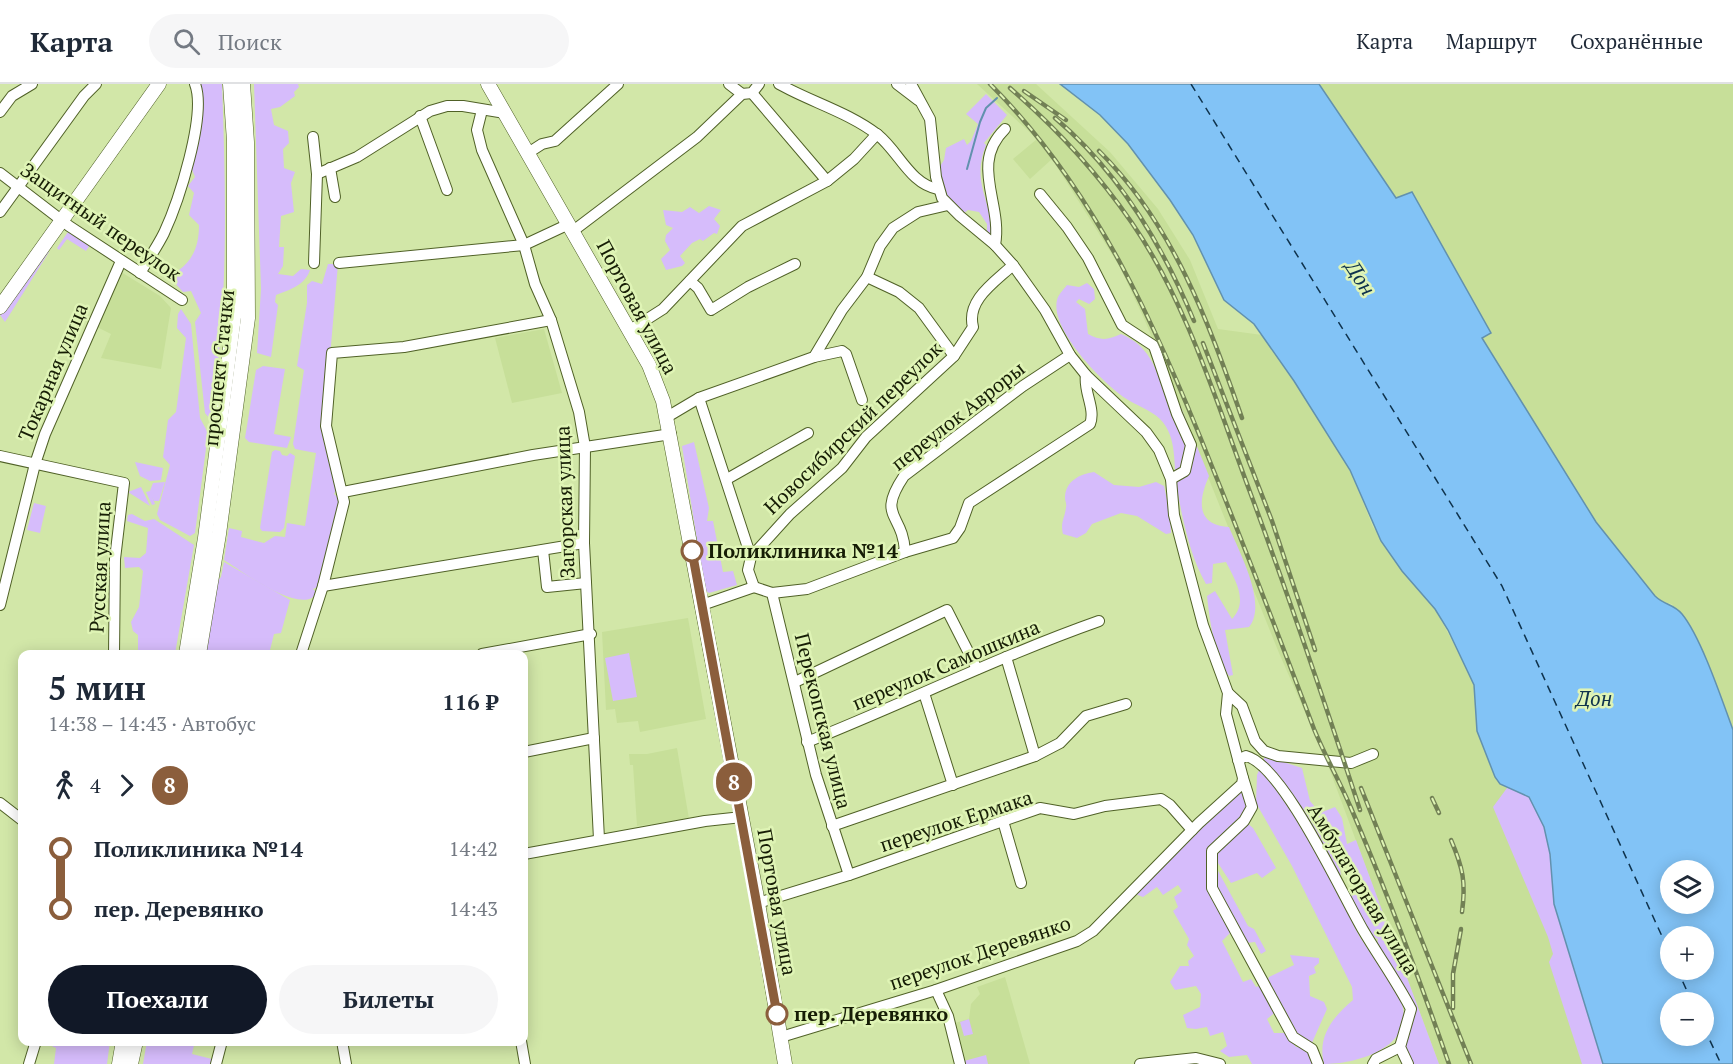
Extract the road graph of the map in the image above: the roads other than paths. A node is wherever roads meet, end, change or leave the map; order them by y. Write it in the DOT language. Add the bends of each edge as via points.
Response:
graph roads {
  1 [pos="18,84"];
  2 [pos="32,84"];
  3 [pos="96,84"];
  4 [pos="159,84"];
  5 [pos="195,84"];
  6 [pos="230,84"];
  7 [pos="243,84"];
  8 [pos="488,84"];
  9 [pos="618,84"];
  10 [pos="729,84"];
  11 [pos="779,84"];
  12 [pos="897,84"];
  13 [pos="911,84"];
  14 [pos="751,90"];
  15 [pos="12,96"];
  16 [pos="925,106"];
  17 [pos="482,110"];
  18 [pos="0,112"];
  19 [pos="505,113"];
  20 [pos="420,116"];
  21 [pos="1005,129"];
  22 [pos="877,134"];
  23 [pos="313,137"];
  24 [pos="528,153"];
  25 [pos="330,168"];
  26 [pos="0,173"];
  27 [pos="317,174"];
  28 [pos="827,180"];
  29 [pos="18,187"];
  30 [pos="938,189"];
  31 [pos="447,190"];
  32 [pos="1040,194"];
  33 [pos="335,197"];
  34 [pos="948,205"];
  35 [pos="0,212"];
  36 [pos="61,221"];
  37 [pos="571,227"];
  38 [pos="524,245"];
  39 [pos="995,245"];
  40 [pos="121,261"];
  41 [pos="314,263"];
  42 [pos="339,263"];
  43 [pos="795,264"];
  44 [pos="1012,265"];
  45 [pos="140,273"];
  46 [pos="867,278"];
  47 [pos="690,281"];
  48 [pos="182,300"];
  49 [pos="0,307"];
  50 [pos="551,320"];
  51 [pos="630,330"];
  52 [pos="1070,355"];
  53 [pos="954,356"];
  54 [pos="814,357"];
  55 [pos="1086,375"];
  56 [pos="699,398"];
  57 [pos="862,400"];
  58 [pos="667,417"];
  59 [pos="808,433"];
  60 [pos="670,434"];
  61 [pos="585,447"];
  62 [pos="0,456"];
  63 [pos="35,464"];
  64 [pos="727,479"];
  65 [pos="1171,479"];
  66 [pos="343,492"];
  67 [pos="584,543"];
  68 [pos="543,550"];
  69 [pos="904,552"];
  70 [pos="751,557"];
  71 [pos="586,583"];
  72 [pos="323,586"];
  73 [pos="754,587"];
  74 [pos="772,593"];
  75 [pos="0,604"];
  76 [pos="702,605"];
  77 [pos="1100,621"];
  78 [pos="591,634"];
  79 [pos="114,650"];
  80 [pos="187,650"];
  81 [pos="200,650"];
  82 [pos="302,650"];
  83 [pos="504,650"];
  84 [pos="1006,657"];
  85 [pos="977,669"];
  86 [pos="795,682"];
  87 [pos="924,693"];
  88 [pos="1228,693"];
  89 [pos="1126,704"];
  90 [pos="594,738"];
  91 [pos="807,742"];
  92 [pos="528,751"];
  93 [pos="1373,754"];
  94 [pos="1035,756"];
  95 [pos="1238,760"];
  96 [pos="1243,781"];
  97 [pos="953,785"];
  98 [pos="0,803"];
  99 [pos="18,817"];
  100 [pos="742,817"];
  101 [pos="1004,822"];
  102 [pos="832,826"];
  103 [pos="1192,830"];
  104 [pos="599,839"];
  105 [pos="528,854"];
  106 [pos="849,875"];
  107 [pos="1021,883"];
  108 [pos="758,903"];
  109 [pos="936,990"];
  110 [pos="781,1037"];
  111 [pos="34,1046"];
  112 [pos="122,1046"];
  113 [pos="135,1046"];
  114 [pos="221,1046"];
  115 [pos="343,1046"];
  116 [pos="522,1046"];
  117 [pos="1400,1047"];
  118 [pos="29,1064"];
  119 [pos="119,1064"];
  120 [pos="131,1064"];
  121 [pos="216,1064"];
  122 [pos="346,1064"];
  123 [pos="525,1064"];
  124 [pos="785,1064"];
  125 [pos="960,1064"];
  126 [pos="1140,1064"];
  127 [pos="1220,1064"];
  128 [pos="1318,1064"];
  129 [pos="1373,1064"];
  130 [pos="1408,1064"];
  1 -- 15 [label="street"];
  2 -- 15 [label="street"];
  3 -- 29 [label="street"];
  4 -- 36 [label="main road"];
  5 -- 45 [label="street" via="198,118 192,150 166,227"];
  6 -- 80 [label="main road, проспект Стачки" via="234,141 234,317"];
  7 -- 81 [label="main road, проспект Стачки" via="248,318"];
  8 -- 19 [label="main road, Портовая улица"];
  9 -- 24 [label="street" via="555,141"];
  10 -- 14 [label="street"];
  11 -- 22 [label="street"];
  12 -- 16 [label="street"];
  13 -- 16 [label="street"];
  14 -- 28 [label="street"];
  14 -- 37 [label="street" via="697,137"];
  15 -- 18 [label="street"];
  16 -- 30 [label="street" via="934,137"];
  17 -- 19 [label="street"];
  17 -- 20 [label="street" via="447,106"];
  17 -- 38 [label="street, Загорская улица" via="477,130 482,150"];
  19 -- 24 [label="main road, Портовая улица"];
  20 -- 25 [label="street" via="357,157"];
  20 -- 31 [label="street"];
  21 -- 39 [label="street" via="992,147 986,172 997,223"];
  22 -- 28 [label="street"];
  22 -- 30 [label="street" via="919,183"];
  23 -- 27 [label="street"];
  24 -- 37 [label="main road, Портовая улица"];
  25 -- 27 [label="street"];
  25 -- 33 [label="street"];
  26 -- 29 [label="street, Защитный переулок"];
  27 -- 41 [label="street"];
  28 -- 47 [label="street" via="742,226"];
  29 -- 35 [label="street"];
  29 -- 36 [label="street, Защитный переулок"];
  30 -- 34 [label="street"];
  32 -- 65 [label="street" via="1088,258 1122,326 1154,346 1191,445 1185,471"];
  34 -- 39 [label="street"];
  34 -- 46 [label="street" via="918,212 893,228 880,246"];
  36 -- 40 [label="street, Защитный переулок"];
  36 -- 49 [label="main road"];
  37 -- 38 [label="street"];
  37 -- 51 [label="main road, Портовая улица"];
  38 -- 42 [label="street"];
  38 -- 50 [label="street, Загорская улица"];
  39 -- 44 [label="street"];
  40 -- 45 [label="street, Защитный переулок"];
  40 -- 63 [label="street, Токарная улица"];
  43 -- 47 [label="street" via="711,310"];
  44 -- 52 [label="street" via="1045,310"];
  44 -- 53 [label="street, Новосибирский переулок" via="976,302 970,316 973,327"];
  45 -- 48 [label="street, Защитный переулок"];
  46 -- 53 [label="street" via="899,292 919,308"];
  46 -- 54 [label="street"];
  47 -- 51 [label="street" via="663,309"];
  50 -- 61 [label="street, Загорская улица" via="579,412"];
  50 -- 66 [label="street" via="404,347 332,353 326,426"];
  51 -- 58 [label="main road, Портовая улица" via="649,364"];
  52 -- 55 [label="street"];
  52 -- 69 [label="street, переулок Авроры" via="904,476 892,494 890,507"];
  53 -- 70 [label="street, Новосибирский переулок" via="866,437 842,468 790,514"];
  54 -- 56 [label="street"];
  54 -- 57 [label="street" via="842,351 846,354"];
  55 -- 65 [label="street" via="1146,432 1159,450"];
  55 -- 69 [label="street" via="1084,384 1093,418 1090,424 969,503 952,538"];
  56 -- 58 [label="street"];
  56 -- 64 [label="street"];
  58 -- 60 [label="main road, Портовая улица"];
  59 -- 64 [label="street"];
  60 -- 61 [label="street"];
  60 -- 76 [label="main road, Портовая улица"];
  61 -- 66 [label="street"];
  61 -- 67 [label="street, Загорская улица"];
  62 -- 63 [label="street"];
  63 -- 75 [label="street, Токарная улица"];
  63 -- 79 [label="street, Русская улица" via="124,483 115,559"];
  64 -- 70 [label="street"];
  65 -- 88 [label="street" via="1174,515 1203,625"];
  66 -- 72 [label="street" via="344,502"];
  67 -- 68 [label="street"];
  67 -- 71 [label="street, Загорская улица"];
  68 -- 71 [label="street" via="548,587"];
  68 -- 72 [label="street"];
  69 -- 74 [label="street" via="807,589"];
  70 -- 73 [label="street" via="748,570"];
  71 -- 78 [label="street, Загорская улица"];
  72 -- 82 [label="street"];
  73 -- 74 [label="street"];
  73 -- 76 [label="street"];
  74 -- 86 [label="street, Перекопская улица"];
  76 -- 100 [label="main road, Портовая улица"];
  77 -- 84 [label="street, переулок Самошкина"];
  78 -- 83 [label="street"];
  78 -- 90 [label="street, Загорская улица"];
  84 -- 85 [label="street, переулок Самошкина"];
  84 -- 94 [label="street"];
  85 -- 86 [label="street" via="947,610"];
  85 -- 87 [label="street, переулок Самошкина"];
  86 -- 91 [label="street, Перекопская улица"];
  87 -- 91 [label="street, переулок Самошкина"];
  87 -- 97 [label="street"];
  88 -- 93 [label="street" via="1242,706 1255,741 1264,751 1278,756 1351,763"];
  88 -- 95 [label="street" via="1226,714"];
  89 -- 94 [label="street" via="1086,716 1060,743"];
  90 -- 92 [label="street"];
  90 -- 104 [label="street, Загорская улица"];
  91 -- 102 [label="street, Перекопская улица"];
  94 -- 97 [label="street"];
  95 -- 96 [label="street"];
  95 -- 117 [label="street, Амбулаторная улица" via="1253,758 1282,790 1396,981 1411,1009"];
  96 -- 103 [label="street, переулок Деревянко"];
  96 -- 128 [label="street" via="1252,807 1244,821 1212,851 1212,888 1293,1037 1312,1049"];
  97 -- 102 [label="street"];
  98 -- 99 [label="street"];
  100 -- 104 [label="street"];
  100 -- 108 [label="main road, Портовая улица"];
  101 -- 103 [label="street, переулок Ермака" via="1040,808 1074,814 1161,799"];
  101 -- 106 [label="street, переулок Ермака"];
  101 -- 107 [label="street"];
  102 -- 106 [label="street, Перекопская улица"];
  103 -- 109 [label="street, переулок Деревянко" via="1093,931 1077,941"];
  104 -- 105 [label="street"];
  106 -- 108 [label="street, переулок Ермака"];
  108 -- 110 [label="main road, Портовая улица"];
  109 -- 110 [label="street, переулок Деревянко"];
  109 -- 125 [label="street" via="948,1016"];
  110 -- 124 [label="main road, Портовая улица"];
  111 -- 118 [label="street"];
  112 -- 119 [label="main road"];
  113 -- 120 [label="main road"];
  114 -- 121 [label="street"];
  115 -- 122 [label="street"];
  116 -- 123 [label="street"];
  117 -- 129 [label="street"];
  117 -- 130 [label="street"];
  126 -- 127 [label="street" via="1196,1058"];
}
